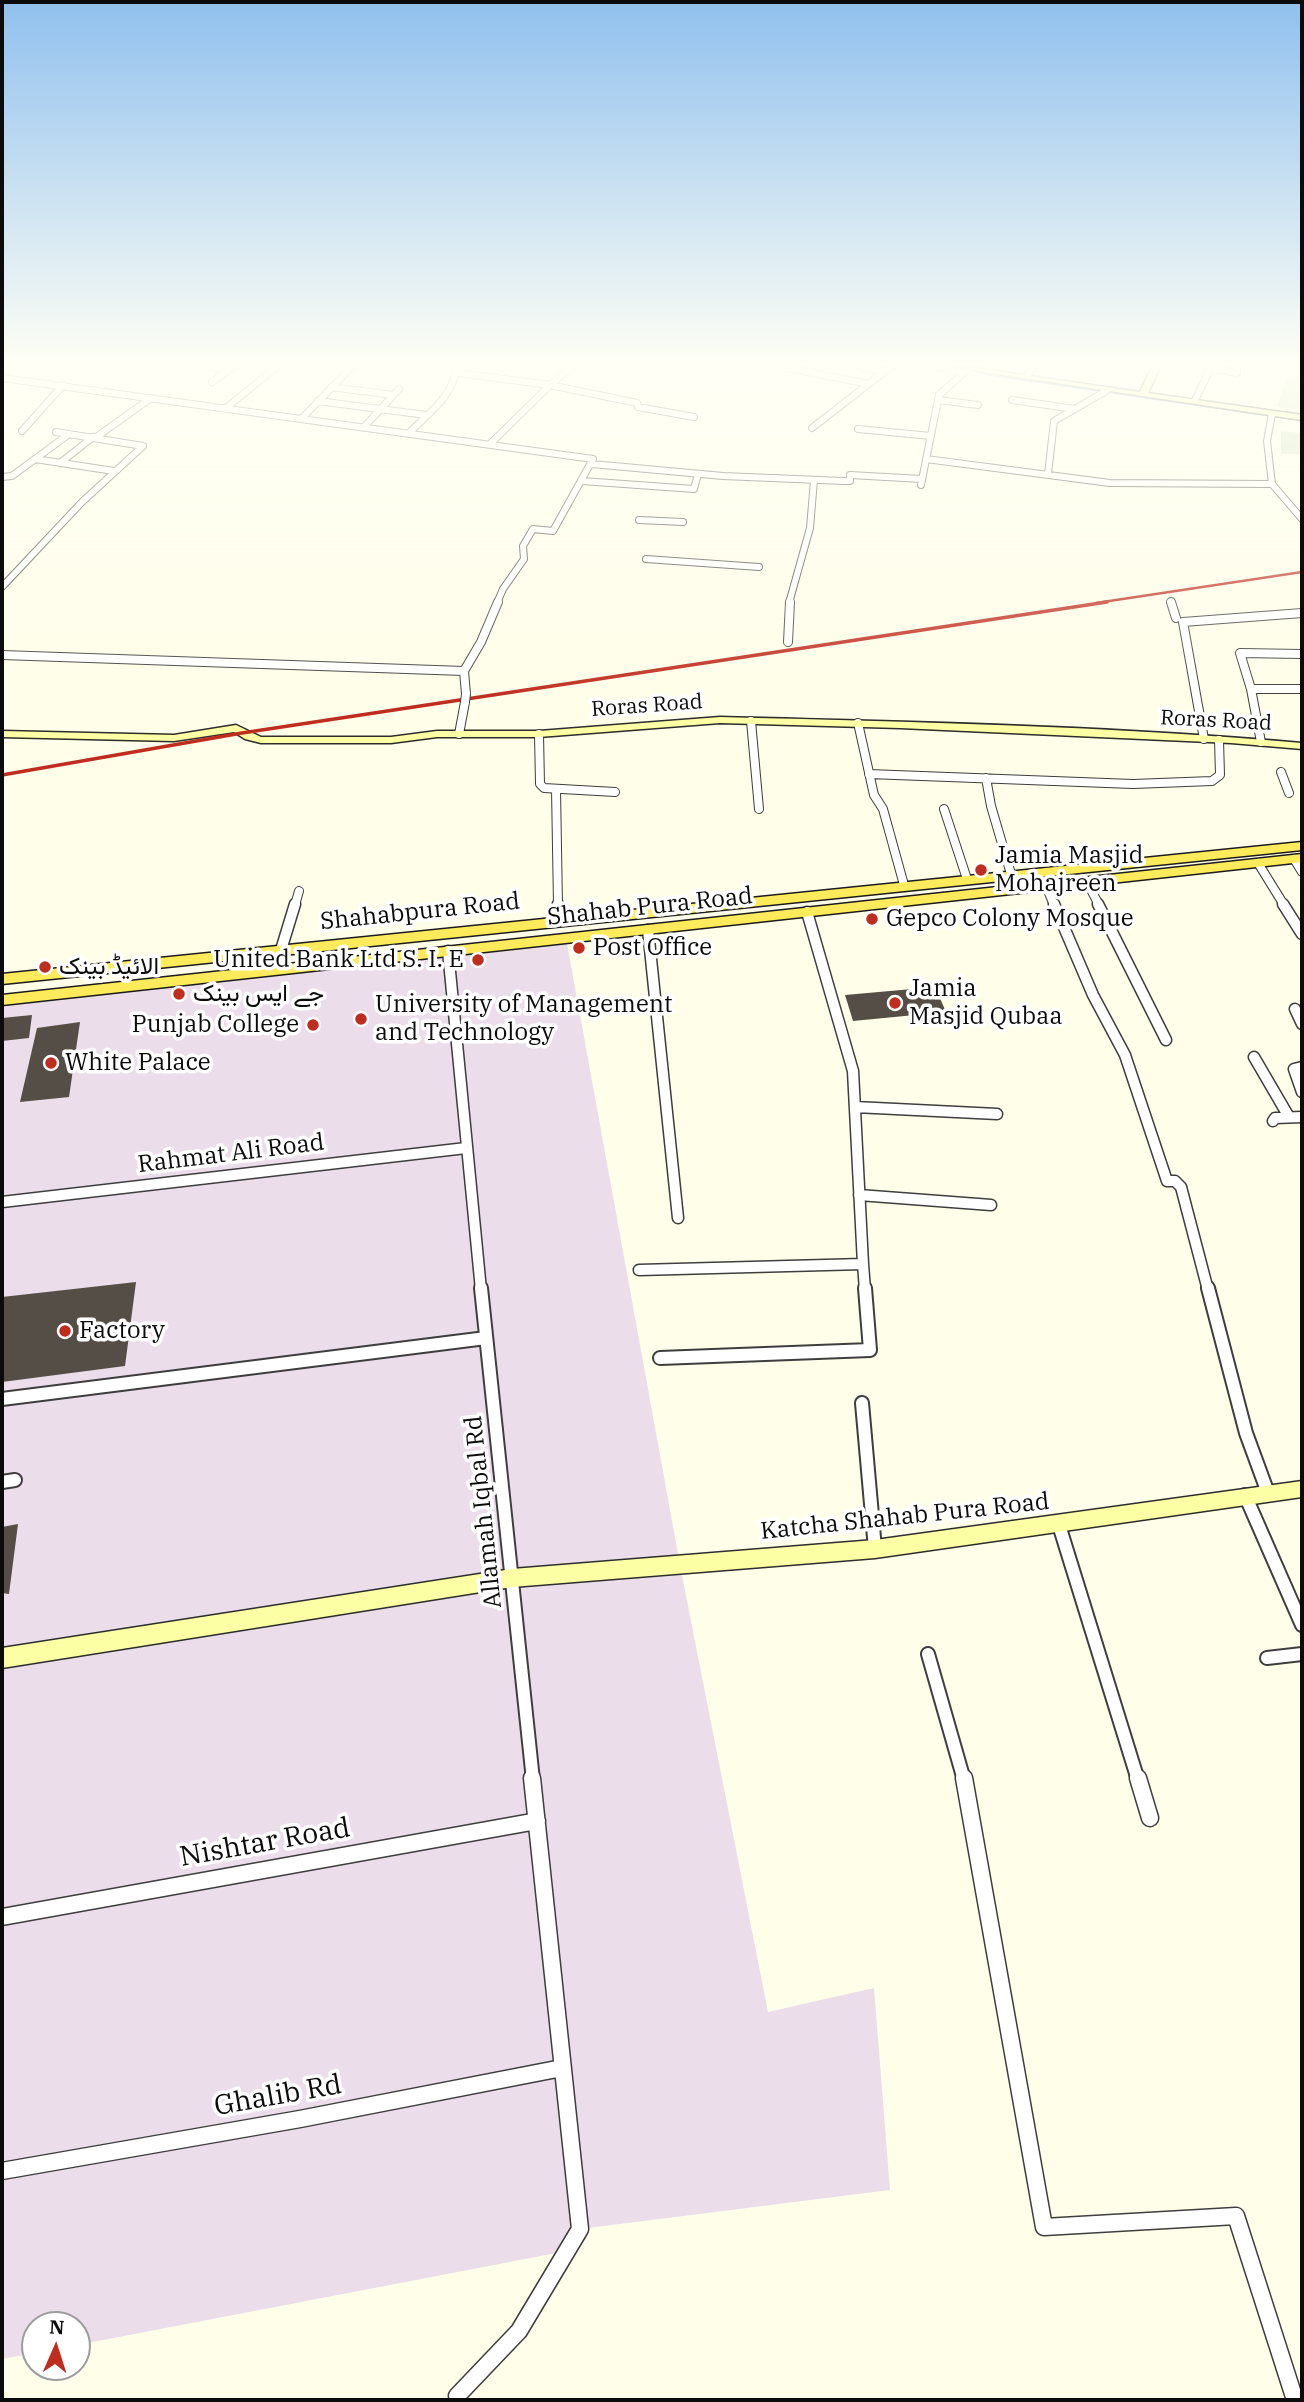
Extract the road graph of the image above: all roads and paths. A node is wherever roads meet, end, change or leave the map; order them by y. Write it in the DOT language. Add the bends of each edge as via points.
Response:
graph roads {
  1 [pos="108,477"];
  2 [pos="584,477"];
  3 [pos="697,477"];
  4 [pos="758,477"];
  5 [pos="849,477"];
  6 [pos="872,477"];
  7 [pos="923,477"];
  8 [pos="1069,477"];
  9 [pos="1271,477"];
  10 [pos="814,480"];
  11 [pos="582,481"];
  12 [pos="1272,484"];
  13 [pos="1301,517"];
  14 [pos="639,520"];
  15 [pos="682,522"];
  16 [pos="646,559"];
  17 [pos="759,567"];
  18 [pos="2,587"];
  19 [pos="1171,601"];
  20 [pos="1302,613"];
  21 [pos="1176,618"];
  22 [pos="788,642"];
  23 [pos="1302,654"];
  24 [pos="2,655"];
  25 [pos="464,671"];
  26 [pos="1251,689"];
  27 [pos="1302,689"];
  28 [pos="751,721"];
  29 [pos="858,723"];
  30 [pos="2,734"];
  31 [pos="459,734"];
  32 [pos="539,734"];
  33 [pos="1204,739"];
  34 [pos="1219,740"];
  35 [pos="1261,742"];
  36 [pos="1302,746"];
  37 [pos="1281,772"];
  38 [pos="869,774"];
  39 [pos="986,778"];
  40 [pos="556,789"];
  41 [pos="615,792"];
  42 [pos="1289,793"];
  43 [pos="760,809"];
  44 [pos="944,809"];
  45 [pos="1302,846"];
  46 [pos="1226,853"];
  47 [pos="1265,858"];
  48 [pos="1299,863"];
  49 [pos="1237,865"];
  50 [pos="1011,874"];
  51 [pos="967,878"];
  52 [pos="1087,882"];
  53 [pos="904,885"];
  54 [pos="1046,886"];
  55 [pos="299,891"];
  56 [pos="807,912"];
  57 [pos="558,921"];
  58 [pos="648,930"];
  59 [pos="445,933"];
  60 [pos="1302,934"];
  61 [pos="281,950"];
  62 [pos="447,951"];
  63 [pos="2,979"];
  64 [pos="2,1000"];
  65 [pos="1295,1009"];
  66 [pos="1302,1024"];
  67 [pos="1166,1040"];
  68 [pos="1254,1057"];
  69 [pos="1302,1067"];
  70 [pos="1302,1092"];
  71 [pos="855,1107"];
  72 [pos="997,1114"];
  73 [pos="1289,1117"];
  74 [pos="1302,1117"];
  75 [pos="1273,1121"];
  76 [pos="466,1148"];
  77 [pos="859,1195"];
  78 [pos="2,1202"];
  79 [pos="991,1205"];
  80 [pos="678,1218"];
  81 [pos="863,1264"];
  82 [pos="639,1270"];
  83 [pos="486,1338"];
  84 [pos="660,1358"];
  85 [pos="2,1399"];
  86 [pos="862,1403"];
  87 [pos="1302,1489"];
  88 [pos="1268,1493"];
  89 [pos="1245,1495"];
  90 [pos="1059,1525"];
  91 [pos="875,1549"];
  92 [pos="512,1578"];
  93 [pos="1302,1625"];
  94 [pos="928,1654"];
  95 [pos="1302,1654"];
  96 [pos="2,1658"];
  97 [pos="1267,1658"];
  98 [pos="1150,1818"];
  99 [pos="537,1821"];
  100 [pos="2,1917"];
  101 [pos="562,2068"];
  102 [pos="2,2171"];
  103 [pos="457,2396"];
  104 [pos="1295,2400"];
  1 -- 18 [label="street"];
  2 -- 11 [label="street"];
  3 -- 11 [label="street" via="694,489"];
  4 -- 10 [label="street"];
  5 -- 10 [label="street" via="848,482"];
  6 -- 7 [label="street" via="922,482"];
  8 -- 12 [label="street" via="1110,483"];
  9 -- 12 [label="street"];
  10 -- 22 [label="street" via="809,532 786,624"];
  11 -- 25 [label="street" via="553,531 533,529 523,546 524,559 503,589"];
  12 -- 13 [label="street"];
  14 -- 15 [label="street"];
  16 -- 17 [label="street"];
  19 -- 21 [label="street"];
  20 -- 33 [label="street" via="1184,622"];
  23 -- 26 [label="street" via="1240,653"];
  24 -- 25 [label="street"];
  25 -- 31 [label="street"];
  26 -- 27 [label="street"];
  26 -- 35 [label="street"];
  28 -- 29 [label="street, Roras Road"];
  28 -- 32 [label="street, Roras Road" via="675,722"];
  28 -- 43 [label="street"];
  29 -- 33 [label="street, Roras Road"];
  29 -- 38 [label="street"];
  30 -- 31 [label="street, Roras Road" via="174,738 236,727 249,737 266,740 391,740"];
  31 -- 32 [label="street, Roras Road"];
  32 -- 40 [label="street" via="540,784"];
  33 -- 34 [label="street, Roras Road"];
  34 -- 35 [label="street, Roras Road"];
  34 -- 39 [label="street" via="1220,775 1212,781 1133,784"];
  35 -- 36 [label="street, Roras Road"];
  37 -- 42 [label="street"];
  38 -- 39 [label="street"];
  38 -- 53 [label="street"];
  39 -- 50 [label="street"];
  40 -- 41 [label="street"];
  40 -- 57 [label="street"];
  44 -- 51 [label="street"];
  45 -- 47 [label="main road, Shahabpura Road"];
  46 -- 47 [label="main road, Shahabpura Road"];
  46 -- 49 [label="main road"];
  46 -- 50 [label="main road, Shahabpura Road"];
  47 -- 48 [label="main road, Shahab Pura Road"];
  47 -- 49 [label="main road, Shahab Pura Road"];
  47 -- 60 [label="street"];
  49 -- 52 [label="main road, Shahab Pura Road"];
  50 -- 51 [label="main road, Shahabpura Road"];
  51 -- 53 [label="main road, Shahabpura Road"];
  52 -- 54 [label="main road, Shahab Pura Road"];
  52 -- 67 [label="street"];
  53 -- 57 [label="main road, Shahabpura Road"];
  54 -- 56 [label="main road, Shahab Pura Road"];
  54 -- 88 [label="street" via="1093,995 1125,1055 1167,1181 1181,1187 1246,1433"];
  55 -- 61 [label="street"];
  56 -- 58 [label="main road, Shahab Pura Road"];
  56 -- 71 [label="street" via="853,1070"];
  57 -- 59 [label="main road, Shahabpura Road"];
  58 -- 62 [label="main road, Shahab Pura Road"];
  58 -- 80 [label="street"];
  59 -- 61 [label="main road, Shahabpura Road"];
  59 -- 62 [label="main road"];
  61 -- 63 [label="main road, Shahabpura Road"];
  62 -- 64 [label="main road, Shahab Pura Road"];
  62 -- 76 [label="street, Allamah Iqbal Rd"];
  65 -- 66 [label="street"];
  68 -- 73 [label="street"];
  69 -- 70 [label="street" via="1294,1069"];
  71 -- 72 [label="street"];
  71 -- 77 [label="street"];
  73 -- 74 [label="street"];
  73 -- 75 [label="street"];
  76 -- 78 [label="street, Rahmat Ali Road"];
  76 -- 83 [label="street, Allamah Iqbal Rd"];
  77 -- 79 [label="street"];
  77 -- 81 [label="street"];
  81 -- 82 [label="street"];
  81 -- 84 [label="street" via="870,1350"];
  83 -- 85 [label="street"];
  83 -- 92 [label="street, Allamah Iqbal Rd"];
  86 -- 91 [label="street"];
  87 -- 88 [label="street, Katcha Shahab Pura Road"];
  88 -- 89 [label="street, Katcha Shahab Pura Road"];
  89 -- 90 [label="street, Katcha Shahab Pura Road"];
  89 -- 93 [label="street"];
  90 -- 91 [label="street, Katcha Shahab Pura Road"];
  90 -- 98 [label="street"];
  91 -- 92 [label="street, Katcha Shahab Pura Road"];
  92 -- 96 [label="street, Katcha Shahab Pura Road"];
  92 -- 99 [label="street, Allamah Iqbal Rd"];
  94 -- 104 [label="street" via="961,1762 1045,2227 1236,2216"];
  95 -- 97 [label="street"];
  99 -- 100 [label="street, Nishtar Road"];
  99 -- 101 [label="street, Allamah Iqbal Rd"];
  101 -- 102 [label="street, Ghalib Rd"];
  101 -- 103 [label="street, Allamah Iqbal Rd" via="580,2230 519,2331"];
}
